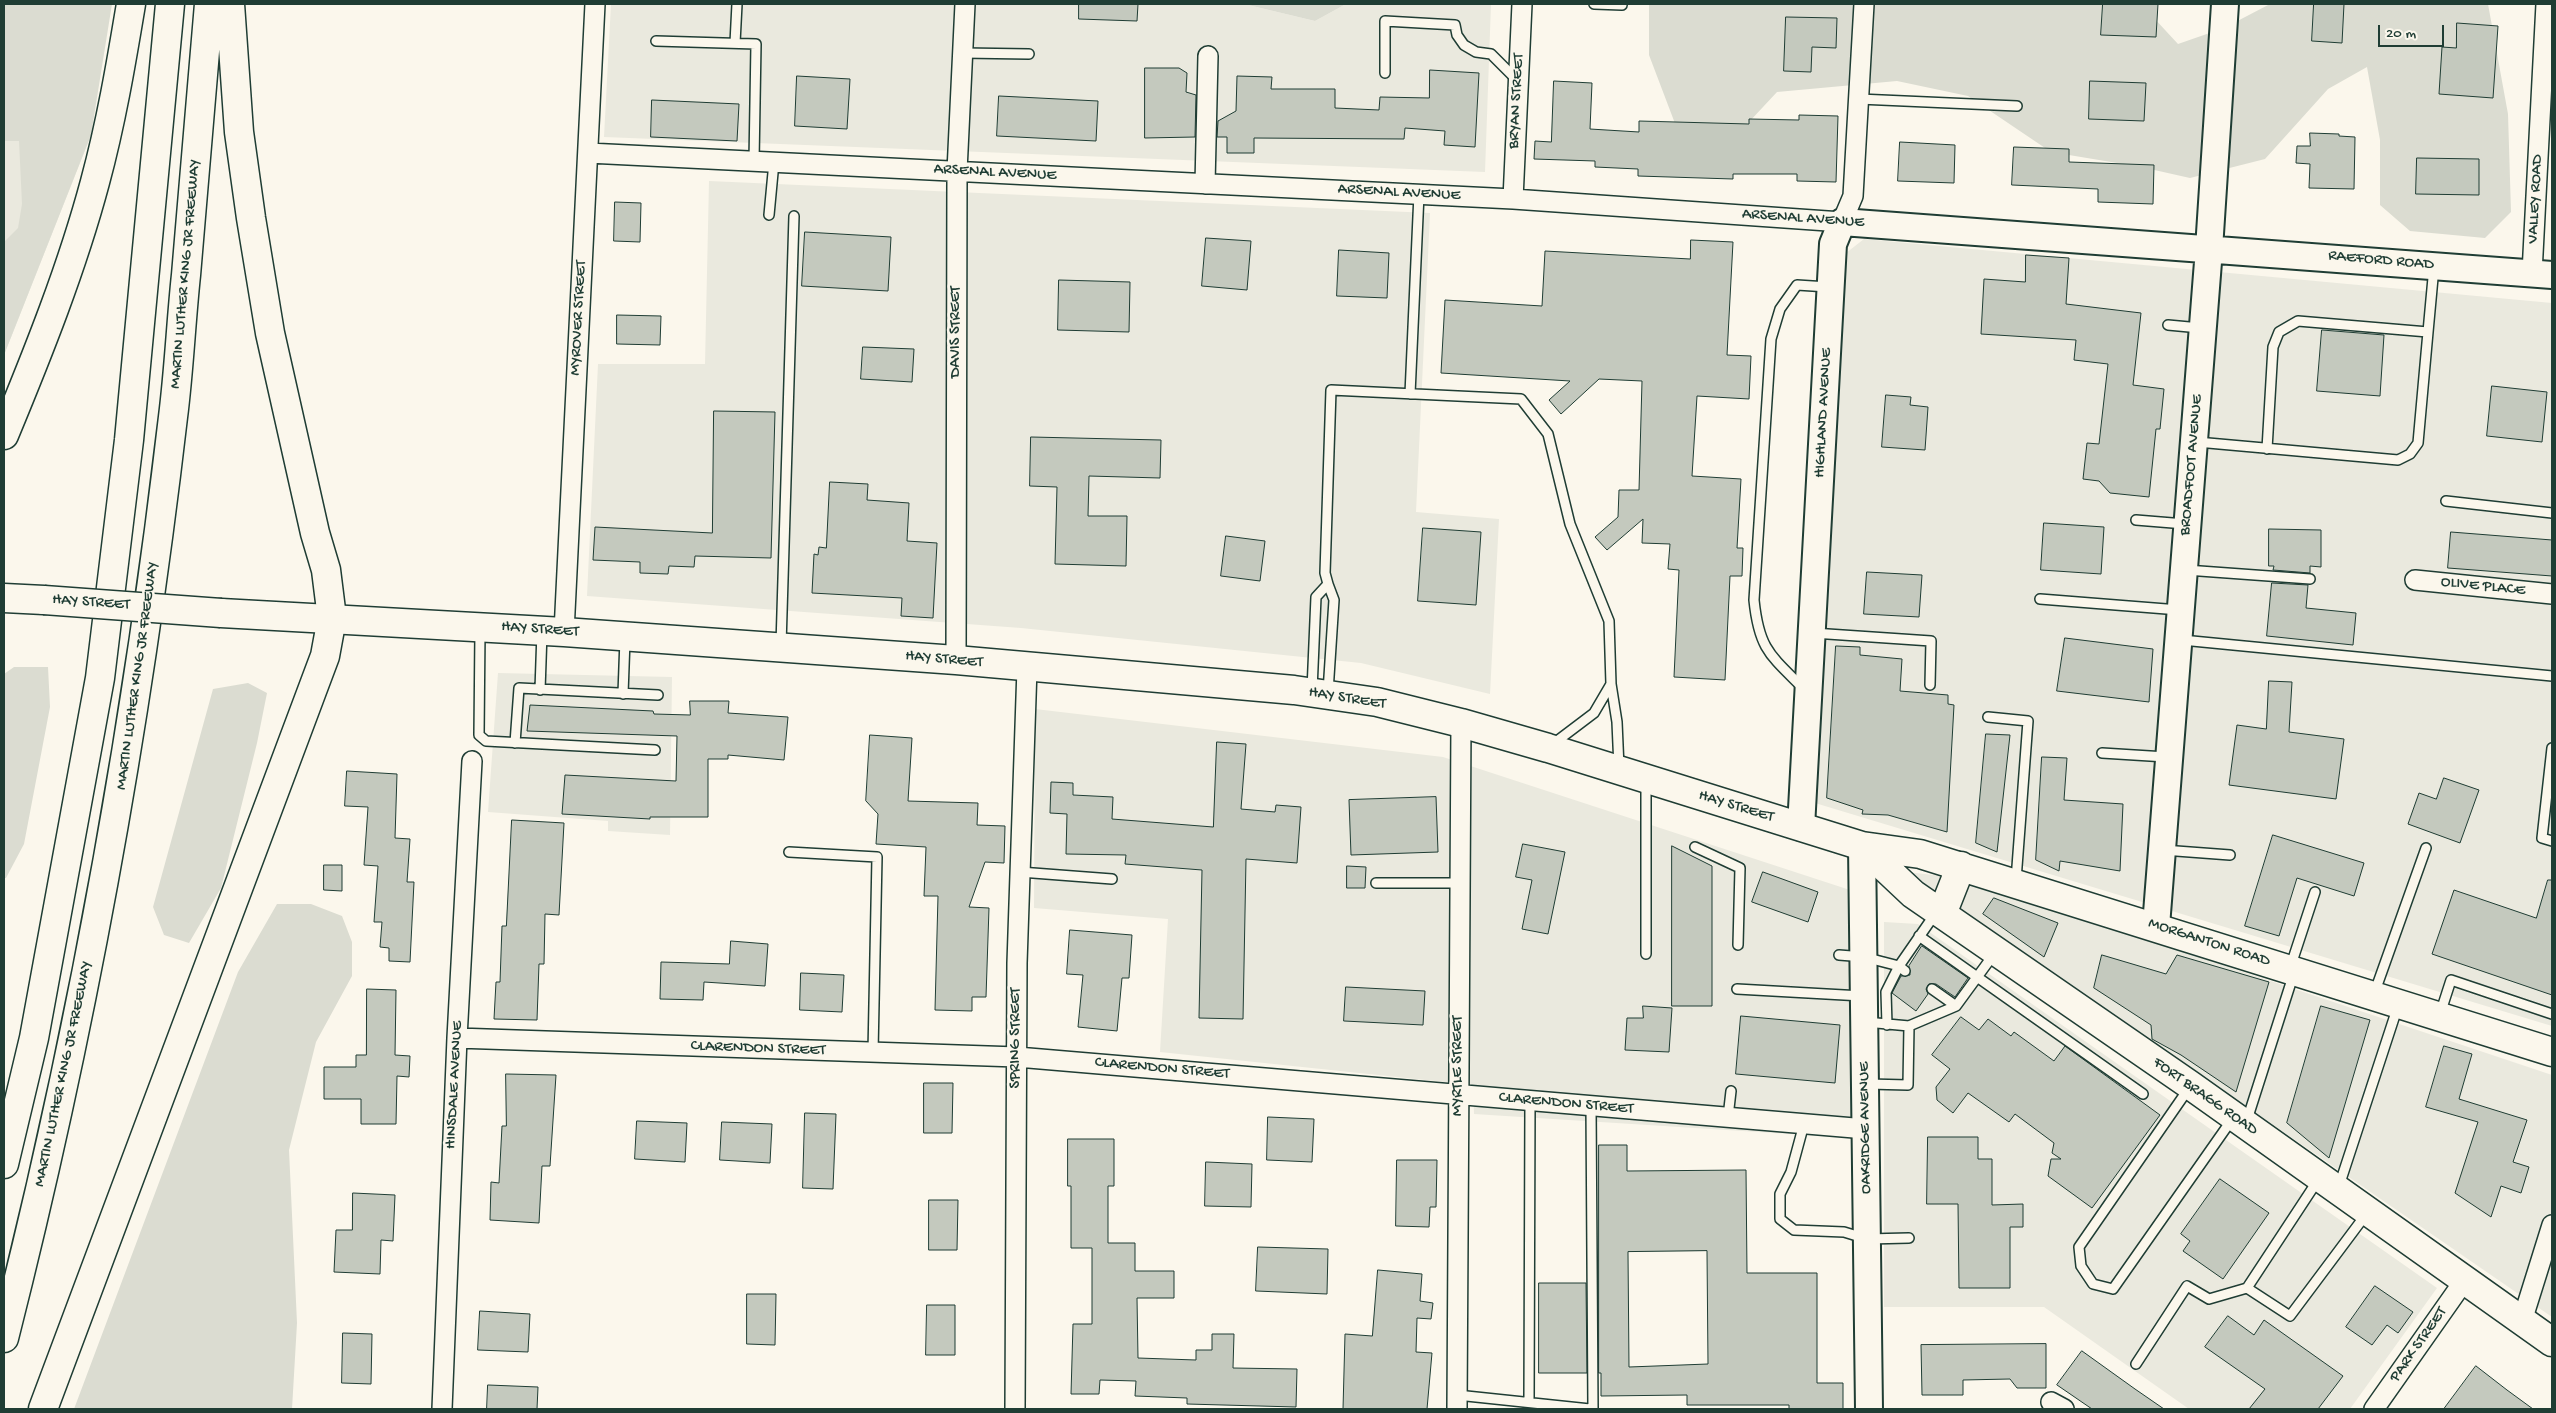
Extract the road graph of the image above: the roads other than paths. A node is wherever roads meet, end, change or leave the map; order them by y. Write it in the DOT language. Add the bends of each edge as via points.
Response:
graph roads {
  1 [pos="131,4"];
  2 [pos="170,4"];
  3 [pos="209,4"];
  4 [pos="230,4"];
  5 [pos="595,4"];
  6 [pos="737,4"];
  7 [pos="965,4"];
  8 [pos="1522,4"];
  9 [pos="1594,4"];
  10 [pos="1864,4"];
  11 [pos="2225,4"];
  12 [pos="2546,4"];
  13 [pos="1622,5"];
  14 [pos="656,41"];
  15 [pos="735,43"];
  16 [pos="963,53"];
  17 [pos="1029,54"];
  18 [pos="1208,56"];
  19 [pos="1386,73"];
  20 [pos="1518,81"];
  21 [pos="1859,100"];
  22 [pos="2017,106"];
  23 [pos="588,153"];
  24 [pos="754,161"];
  25 [pos="774,162"];
  26 [pos="958,171"];
  27 [pos="1205,184"];
  28 [pos="1419,194"];
  29 [pos="1513,199"];
  30 [pos="769,215"];
  31 [pos="794,216"];
  32 [pos="1842,222"];
  33 [pos="2209,249"];
  34 [pos="2434,266"];
  35 [pos="2542,274"];
  36 [pos="1830,288"];
  37 [pos="2168,324"];
  38 [pos="2203,328"];
  39 [pos="2428,332"];
  40 [pos="1410,394"];
  41 [pos="4,435"];
  42 [pos="2194,442"];
  43 [pos="2267,449"];
  44 [pos="2446,501"];
  45 [pos="2552,513"];
  46 [pos="2136,520"];
  47 [pos="2188,524"];
  48 [pos="2184,570"];
  49 [pos="2310,579"];
  50 [pos="2415,580"];
  51 [pos="1328,584"];
  52 [pos="2552,594"];
  53 [pos="4,598"];
  54 [pos="2040,599"];
  55 [pos="2181,610"];
  56 [pos="332,618"];
  57 [pos="480,627"];
  58 [pos="553,631"];
  59 [pos="1812,632"];
  60 [pos="625,636"];
  61 [pos="2178,639"];
  62 [pos="781,648"];
  63 [pos="956,660"];
  64 [pos="1027,668"];
  65 [pos="2552,676"];
  66 [pos="1611,684"];
  67 [pos="1930,685"];
  68 [pos="540,690"];
  69 [pos="623,694"];
  70 [pos="1320,694"];
  71 [pos="1809,694"];
  72 [pos="658,695"];
  73 [pos="1988,717"];
  74 [pos="1461,723"];
  75 [pos="515,743"];
  76 [pos="1548,748"];
  77 [pos="2552,748"];
  78 [pos="655,750"];
  79 [pos="2102,753"];
  80 [pos="2169,758"];
  81 [pos="472,761"];
  82 [pos="1620,771"];
  83 [pos="1646,779"];
  84 [pos="1801,827"];
  85 [pos="2552,841"];
  86 [pos="1862,846"];
  87 [pos="1695,847"];
  88 [pos="2426,848"];
  89 [pos="2162,850"];
  90 [pos="789,852"];
  91 [pos="2230,855"];
  92 [pos="1961,866"];
  93 [pos="1020,872"];
  94 [pos="1112,880"];
  95 [pos="1376,883"];
  96 [pos="1460,883"];
  97 [pos="2016,883"];
  98 [pos="2315,892"];
  99 [pos="1940,912"];
  100 [pos="2156,926"];
  101 [pos="1919,936"];
  102 [pos="1738,945"];
  103 [pos="1996,951"];
  104 [pos="1646,954"];
  105 [pos="1851,956"];
  106 [pos="1902,968"];
  107 [pos="2293,970"];
  108 [pos="1978,977"];
  109 [pos="1737,989"];
  110 [pos="1932,989"];
  111 [pos="2373,995"];
  112 [pos="1864,996"];
  113 [pos="2399,1004"];
  114 [pos="1956,1006"];
  115 [pos="2552,1014"];
  116 [pos="2439,1016"];
  117 [pos="1876,1024"];
  118 [pos="1909,1026"];
  119 [pos="457,1038"];
  120 [pos="872,1052"];
  121 [pos="2552,1052"];
  122 [pos="1017,1057"];
  123 [pos="1865,1084"];
  124 [pos="2190,1085"];
  125 [pos="1731,1091"];
  126 [pos="1458,1094"];
  127 [pos="2143,1094"];
  128 [pos="1530,1100"];
  129 [pos="1591,1106"];
  130 [pos="1728,1118"];
  131 [pos="2239,1121"];
  132 [pos="1804,1124"];
  133 [pos="1866,1129"];
  134 [pos="4,1164"];
  135 [pos="2328,1184"];
  136 [pos="2367,1212"];
  137 [pos="2552,1225"];
  138 [pos="1909,1238"];
  139 [pos="1867,1239"];
  140 [pos="2464,1281"];
  141 [pos="2247,1288"];
  142 [pos="2522,1321"];
  143 [pos="4,1338"];
  144 [pos="2552,1342"];
  145 [pos="2136,1364"];
  146 [pos="1457,1402"];
  147 [pos="1529,1402"];
  148 [pos="43,1409"];
  149 [pos="442,1409"];
  150 [pos="1015,1409"];
  151 [pos="1592,1409"];
  152 [pos="1869,1409"];
  153 [pos="2374,1409"];
  1 -- 41 [label="main road" via="116,92 95,184 58,298"];
  2 -- 134 [label="main road" via="129,440 100,678 34,1038"];
  3 -- 143 [label="main road, MARTIN LUTHER KING JR FREEWAY" via="174,413 122,789 61,1089"];
  4 -- 56 [label="main road" via="238,132 270,333 326,570"];
  5 -- 23 [label="street, MYROVER STREET"];
  6 -- 15 [label="lane"];
  7 -- 16 [label="street, DAVIS STREET"];
  8 -- 20 [label="street, BRYAN STREET"];
  9 -- 13 [label="lane"];
  10 -- 21 [label="street, HIGHLAND AVENUE"];
  11 -- 33 [label="street, BROADFOOT AVENUE"];
  12 -- 35 [label="street, VALLEY ROAD"];
  14 -- 15 [label="lane"];
  15 -- 24 [label="lane" via="756,44"];
  16 -- 17 [label="lane"];
  16 -- 26 [label="street, DAVIS STREET"];
  18 -- 27 [label="street"];
  19 -- 20 [label="lane" via="1386,21 1455,26 1464,45 1476,52 1491,54"];
  20 -- 29 [label="street, BRYAN STREET"];
  21 -- 22 [label="lane"];
  21 -- 32 [label="street, HIGHLAND AVENUE" via="1853,196"];
  23 -- 24 [label="street, ARSENAL AVENUE"];
  23 -- 58 [label="street, MYROVER STREET"];
  24 -- 25 [label="street, ARSENAL AVENUE"];
  25 -- 26 [label="street, ARSENAL AVENUE"];
  25 -- 30 [label="lane"];
  26 -- 27 [label="street, ARSENAL AVENUE"];
  26 -- 63 [label="street, DAVIS STREET"];
  27 -- 28 [label="street, ARSENAL AVENUE"];
  28 -- 29 [label="street, ARSENAL AVENUE"];
  28 -- 40 [label="lane"];
  29 -- 32 [label="street, ARSENAL AVENUE"];
  31 -- 62 [label="lane"];
  32 -- 33 [label="street, ARSENAL AVENUE"];
  32 -- 36 [label="street, HIGHLAND AVENUE" via="1833,244"];
  33 -- 34 [label="street, RAEFORD ROAD"];
  33 -- 38 [label="street, BROADFOOT AVENUE"];
  34 -- 35 [label="street, RAEFORD ROAD"];
  34 -- 39 [label="lane"];
  36 -- 59 [label="street, HIGHLAND AVENUE"];
  36 -- 71 [label="lane" via="1797,285 1780,309 1771,339 1755,590 1757,627 1768,653"];
  37 -- 38 [label="lane"];
  38 -- 42 [label="street, BROADFOOT AVENUE"];
  39 -- 43 [label="lane" via="2418,443 2410,454 2398,460"];
  39 -- 43 [label="lane" via="2298,321 2290,324 2279,332 2273,347"];
  40 -- 51 [label="lane" via="1331,390 1325,573"];
  40 -- 66 [label="lane" via="1521,399 1548,434 1570,524 1609,621"];
  42 -- 43 [label="lane"];
  42 -- 47 [label="street, BROADFOOT AVENUE"];
  44 -- 45 [label="lane"];
  46 -- 47 [label="lane"];
  47 -- 48 [label="street, BROADFOOT AVENUE"];
  48 -- 49 [label="lane"];
  48 -- 55 [label="street, BROADFOOT AVENUE"];
  50 -- 52 [label="street, OLIVE PLACE"];
  51 -- 70 [label="lane" via="1334,600"];
  51 -- 70 [label="lane" via="1316,597"];
  53 -- 56 [label="main road, HAY STREET, bridge"];
  54 -- 55 [label="lane"];
  55 -- 61 [label="street, BROADFOOT AVENUE"];
  56 -- 57 [label="main road, HAY STREET"];
  56 -- 148 [label="main road" via="325,656"];
  57 -- 58 [label="main road, HAY STREET"];
  57 -- 75 [label="lane" via="479,736 486,741"];
  58 -- 60 [label="main road, HAY STREET"];
  58 -- 68 [label="lane"];
  59 -- 67 [label="lane" via="1931,641"];
  59 -- 71 [label="street, HIGHLAND AVENUE"];
  60 -- 62 [label="main road, HAY STREET"];
  60 -- 69 [label="lane"];
  61 -- 65 [label="lane"];
  61 -- 80 [label="street, BROADFOOT AVENUE"];
  62 -- 63 [label="main road, HAY STREET"];
  63 -- 64 [label="main road, HAY STREET"];
  64 -- 70 [label="main road, HAY STREET"];
  64 -- 93 [label="street, SPRING STREET"];
  66 -- 76 [label="lane" via="1594,713"];
  66 -- 82 [label="lane"];
  68 -- 69 [label="lane"];
  68 -- 75 [label="lane" via="519,688"];
  69 -- 72 [label="lane"];
  70 -- 74 [label="main road, HAY STREET" via="1377,702"];
  71 -- 84 [label="street, HIGHLAND AVENUE"];
  73 -- 97 [label="lane" via="2028,721"];
  74 -- 76 [label="main road, HAY STREET"];
  74 -- 96 [label="street, MYRTLE STREET"];
  75 -- 78 [label="lane"];
  76 -- 82 [label="main road, HAY STREET"];
  77 -- 85 [label="lane" via="2542,838"];
  79 -- 80 [label="lane"];
  80 -- 89 [label="street, BROADFOOT AVENUE"];
  81 -- 119 [label="street, HINSDALE AVENUE"];
  82 -- 83 [label="main road, HAY STREET"];
  83 -- 84 [label="main road, HAY STREET"];
  83 -- 104 [label="lane"];
  84 -- 86 [label="main road, HAY STREET"];
  86 -- 92 [label="main road, MORGANTON ROAD" via="1920,854"];
  86 -- 99 [label="main road, FORT BRAGG ROAD" via="1913,894"];
  86 -- 105 [label="street, OAKRIDGE AVENUE"];
  87 -- 102 [label="lane" via="1740,868"];
  88 -- 111 [label="lane"];
  89 -- 91 [label="lane"];
  89 -- 100 [label="street, BROADFOOT AVENUE"];
  90 -- 120 [label="lane" via="876,857"];
  92 -- 97 [label="main road, MORGANTON ROAD"];
  92 -- 99 [label="main road"];
  93 -- 94 [label="lane"];
  93 -- 122 [label="street, SPRING STREET"];
  95 -- 96 [label="lane"];
  96 -- 126 [label="street, MYRTLE STREET"];
  97 -- 100 [label="main road, MORGANTON ROAD"];
  98 -- 107 [label="lane"];
  99 -- 101 [label="lane"];
  99 -- 103 [label="main road, FORT BRAGG ROAD"];
  100 -- 107 [label="main road, MORGANTON ROAD"];
  101 -- 106 [label="lane"];
  101 -- 108 [label="lane"];
  103 -- 108 [label="lane"];
  103 -- 124 [label="main road, FORT BRAGG ROAD"];
  105 -- 106 [label="lane"];
  105 -- 112 [label="street, OAKRIDGE AVENUE"];
  106 -- 117 [label="lane" via="1886,992"];
  107 -- 111 [label="main road, MORGANTON ROAD"];
  107 -- 131 [label="lane"];
  108 -- 114 [label="lane"];
  108 -- 127 [label="lane"];
  109 -- 112 [label="lane"];
  110 -- 114 [label="lane"];
  111 -- 113 [label="main road, MORGANTON ROAD"];
  112 -- 117 [label="street, OAKRIDGE AVENUE"];
  113 -- 116 [label="main road, MORGANTON ROAD"];
  113 -- 135 [label="lane"];
  114 -- 118 [label="lane"];
  115 -- 116 [label="lane" via="2451,980"];
  116 -- 121 [label="main road, MORGANTON ROAD"];
  117 -- 118 [label="lane"];
  117 -- 123 [label="street, OAKRIDGE AVENUE"];
  118 -- 123 [label="lane" via="1908,1085"];
  119 -- 120 [label="street, CLARENDON STREET"];
  119 -- 149 [label="street, HINSDALE AVENUE"];
  120 -- 122 [label="street, CLARENDON STREET"];
  122 -- 126 [label="street, CLARENDON STREET"];
  122 -- 150 [label="street, SPRING STREET"];
  123 -- 133 [label="street, OAKRIDGE AVENUE"];
  124 -- 131 [label="main road, FORT BRAGG ROAD"];
  124 -- 131 [label="lane" via="2079,1247 2081,1266 2092,1284 2113,1289"];
  125 -- 130 [label="lane"];
  126 -- 128 [label="street, CLARENDON STREET"];
  126 -- 146 [label="street, MYRTLE STREET"];
  128 -- 129 [label="street, CLARENDON STREET"];
  128 -- 147 [label="lane"];
  129 -- 130 [label="street, CLARENDON STREET"];
  129 -- 151 [label="lane"];
  130 -- 132 [label="street, CLARENDON STREET"];
  131 -- 135 [label="main road, FORT BRAGG ROAD"];
  132 -- 133 [label="street, CLARENDON STREET"];
  132 -- 139 [label="lane" via="1791,1172 1780,1194 1780,1219 1794,1230 1844,1232"];
  133 -- 139 [label="street, OAKRIDGE AVENUE"];
  135 -- 136 [label="main road, FORT BRAGG ROAD"];
  135 -- 141 [label="lane"];
  136 -- 140 [label="main road, FORT BRAGG ROAD"];
  136 -- 141 [label="lane" via="2290,1316"];
  137 -- 142 [label="street"];
  138 -- 139 [label="lane"];
  139 -- 152 [label="street, OAKRIDGE AVENUE"];
  140 -- 142 [label="main road, FORT BRAGG ROAD"];
  140 -- 153 [label="street, PARK STREET"];
  141 -- 145 [label="lane" via="2209,1299 2187,1286"];
  142 -- 144 [label="main road, FORT BRAGG ROAD"];
  146 -- 147 [label="lane"];
  147 -- 151 [label="lane"];
}
